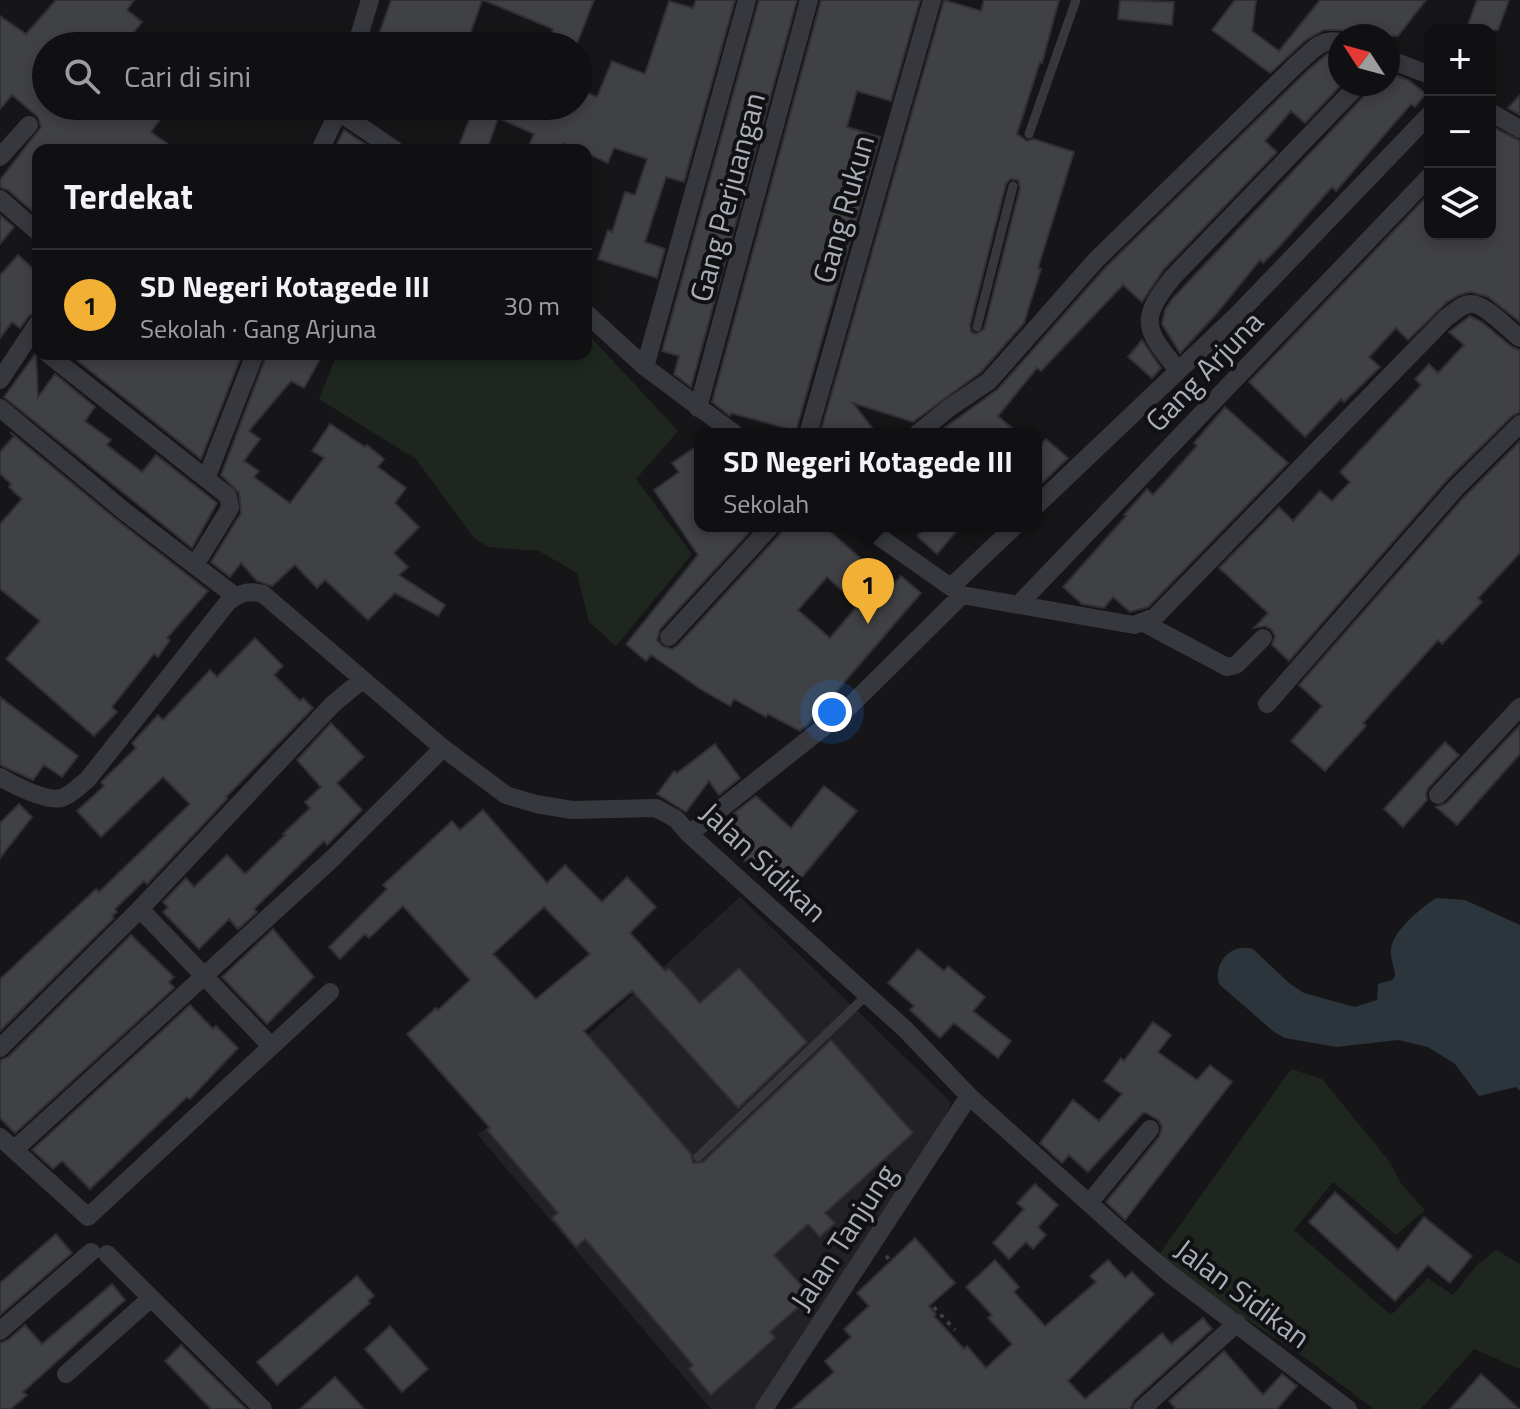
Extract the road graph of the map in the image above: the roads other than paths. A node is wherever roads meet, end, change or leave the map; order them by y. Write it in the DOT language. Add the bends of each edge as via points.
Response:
graph roads {
  1 [pos="370,0"];
  2 [pos="747,0"];
  3 [pos="809,0"];
  4 [pos="932,0"];
  5 [pos="1076,0"];
  6 [pos="360,32"];
  7 [pos="1328,41"];
  8 [pos="1400,64"];
  9 [pos="1424,73"];
  10 [pos="1347,96"];
  11 [pos="1496,116"];
  12 [pos="335,120"];
  13 [pos="355,120"];
  14 [pos="1424,120"];
  15 [pos="29,125"];
  16 [pos="1520,129"];
  17 [pos="1029,134"];
  18 [pos="323,144"];
  19 [pos="387,144"];
  20 [pos="0,157"];
  21 [pos="1424,182"];
  22 [pos="1013,186"];
  23 [pos="0,199"];
  24 [pos="32,227"];
  25 [pos="592,318"];
  26 [pos="977,327"];
  27 [pos="32,338"];
  28 [pos="1520,338"];
  29 [pos="56,360"];
  30 [pos="253,360"];
  31 [pos="645,367"];
  32 [pos="1178,370"];
  33 [pos="0,380"];
  34 [pos="0,408"];
  35 [pos="698,408"];
  36 [pos="1520,424"];
  37 [pos="726,428"];
  38 [pos="810,428"];
  39 [pos="924,428"];
  40 [pos="206,479"];
  41 [pos="1042,500"];
  42 [pos="765,532"];
  43 [pos="873,532"];
  44 [pos="1010,532"];
  45 [pos="195,565"];
  46 [pos="957,591"];
  47 [pos="235,596"];
  48 [pos="1019,604"];
  49 [pos="1144,623"];
  50 [pos="669,637"];
  51 [pos="1263,638"];
  52 [pos="362,680"];
  53 [pos="1267,704"];
  54 [pos="1520,707"];
  55 [pos="443,748"];
  56 [pos="7,781"];
  57 [pos="1438,795"];
  58 [pos="0,799"];
  59 [pos="689,834"];
  60 [pos="140,909"];
  61 [pos="204,976"];
  62 [pos="330,992"];
  63 [pos="867,995"];
  64 [pos="271,1046"];
  65 [pos="0,1048"];
  66 [pos="969,1096"];
  67 [pos="1150,1129"];
  68 [pos="0,1137"];
  69 [pos="14,1150"];
  70 [pos="698,1157"];
  71 [pos="1089,1203"];
  72 [pos="151,1298"];
  73 [pos="1237,1323"];
  74 [pos="0,1331"];
  75 [pos="66,1374"];
  76 [pos="263,1409"];
  77 [pos="764,1409"];
  78 [pos="1142,1409"];
  79 [pos="1348,1409"];
  1 -- 6 [label="street"];
  2 -- 31 [label="street"];
  3 -- 35 [label="street, Gang Perjuangan"];
  4 -- 38 [label="street, Gang Rukun"];
  5 -- 17 [label="lane"];
  7 -- 39 [label="street" via="1309,52 1096,260 989,381"];
  8 -- 9 [label="street"];
  10 -- 32 [label="street" via="1159,295 1152,311 1152,338"];
  11 -- 16 [label="street"];
  12 -- 18 [label="street"];
  13 -- 19 [label="street"];
  14 -- 32 [label="street"];
  15 -- 20 [label="street"];
  21 -- 48 [label="street, Gang Arjuna"];
  22 -- 26 [label="lane"];
  23 -- 24 [label="street"];
  25 -- 31 [label="street"];
  27 -- 33 [label="street"];
  28 -- 49 [label="street" via="1480,305 1462,306 1446,318"];
  29 -- 40 [label="street"];
  30 -- 40 [label="street"];
  31 -- 35 [label="street"];
  32 -- 41 [label="street"];
  34 -- 45 [label="street"];
  35 -- 37 [label="street"];
  36 -- 53 [label="street" via="1455,489"];
  40 -- 45 [label="street" via="228,496 230,508"];
  42 -- 50 [label="street"];
  43 -- 46 [label="street"];
  44 -- 46 [label="street"];
  45 -- 47 [label="street"];
  46 -- 48 [label="street"];
  46 -- 59 [label="street" via="839,716"];
  47 -- 52 [label="street, Jalan Sidikan" via="263,594"];
  47 -- 56 [label="street" via="73,792 52,798"];
  48 -- 49 [label="street"];
  49 -- 51 [label="street" via="1227,667 1236,665"];
  52 -- 55 [label="street, Jalan Sidikan"];
  52 -- 60 [label="street" via="333,704"];
  54 -- 57 [label="street"];
  55 -- 59 [label="street, Jalan Sidikan" via="506,795 572,810 656,808"];
  55 -- 61 [label="street"];
  56 -- 58 [label="street"];
  59 -- 63 [label="street, Jalan Sidikan"];
  60 -- 61 [label="street"];
  60 -- 65 [label="street"];
  61 -- 64 [label="street"];
  61 -- 69 [label="street"];
  62 -- 64 [label="street"];
  63 -- 66 [label="street, Jalan Sidikan"];
  63 -- 70 [label="lane"];
  64 -- 69 [label="street" via="88,1217"];
  66 -- 71 [label="street, Jalan Sidikan"];
  66 -- 77 [label="street, Jalan Tanjung"];
  67 -- 71 [label="street"];
  68 -- 69 [label="street"];
  71 -- 73 [label="street, Jalan Sidikan"];
  72 -- 74 [label="street" via="99,1253"];
  72 -- 75 [label="street"];
  72 -- 76 [label="street"];
  73 -- 78 [label="street"];
  73 -- 79 [label="street, Jalan Sidikan"];
}
